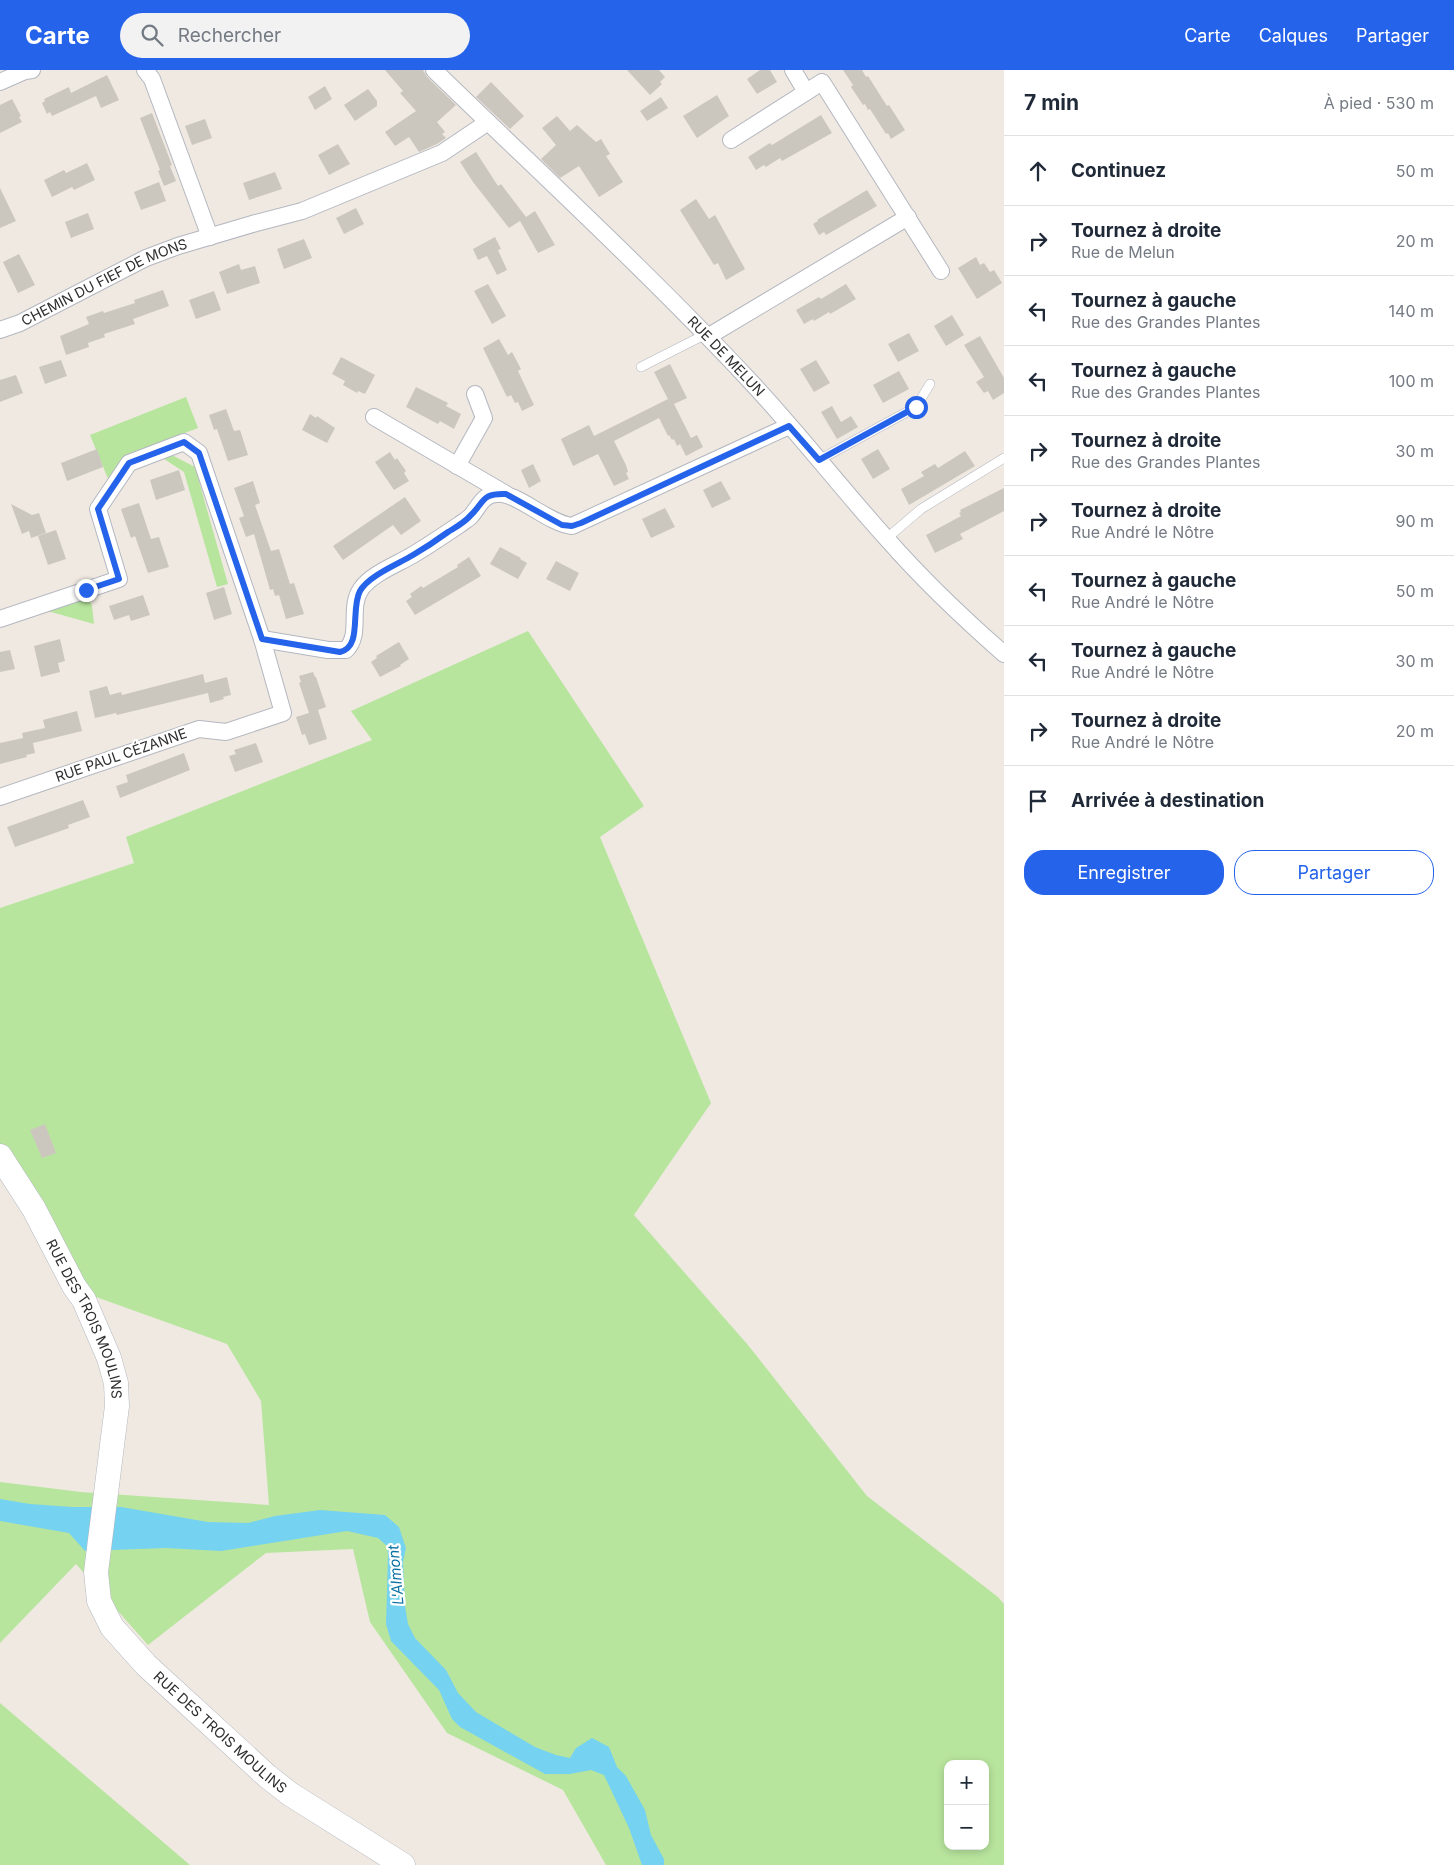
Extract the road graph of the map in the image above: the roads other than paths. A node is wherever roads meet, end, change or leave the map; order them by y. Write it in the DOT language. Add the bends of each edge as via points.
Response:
graph roads {
  1 [pos="32,70"];
  2 [pos="144,70"];
  3 [pos="434,70"];
  4 [pos="793,70"];
  5 [pos="0,82"];
  6 [pos="806,92"];
  7 [pos="488,122"];
  8 [pos="731,140"];
  9 [pos="908,217"];
  10 [pos="210,237"];
  11 [pos="941,272"];
  12 [pos="0,330"];
  13 [pos="707,335"];
  14 [pos="642,367"];
  15 [pos="930,384"];
  16 [pos="475,394"];
  17 [pos="374,417"];
  18 [pos="789,426"];
  19 [pos="1004,458"];
  20 [pos="819,460"];
  21 [pos="457,466"];
  22 [pos="506,494"];
  23 [pos="886,539"];
  24 [pos="0,619"];
  25 [pos="262,639"];
  26 [pos="1004,654"];
  27 [pos="0,797"];
  28 [pos="0,1156"];
  29 [pos="403,1865"];
  1 -- 5 [label="street"];
  2 -- 10 [label="street" via="152,79"];
  3 -- 7 [label="street, RUE DE MELUN"];
  4 -- 6 [label="street"];
  6 -- 8 [label="street"];
  6 -- 9 [label="street" via="822,82"];
  7 -- 10 [label="street, CHEMIN DU FIEF DE MONS" via="442,153 302,211"];
  7 -- 13 [label="street, RUE DE MELUN"];
  9 -- 11 [label="street"];
  9 -- 13 [label="street"];
  10 -- 12 [label="street, CHEMIN DU FIEF DE MONS" via="146,258"];
  13 -- 14 [label="lane"];
  13 -- 18 [label="street, RUE DE MELUN"];
  15 -- 20 [label="lane" via="916,407"];
  16 -- 21 [label="street" via="484,418"];
  17 -- 21 [label="street"];
  18 -- 20 [label="street, RUE DE MELUN"];
  18 -- 22 [label="street" via="572,526 562,525"];
  19 -- 23 [label="lane" via="921,509"];
  20 -- 23 [label="street, RUE DE MELUN"];
  21 -- 22 [label="street"];
  22 -- 25 [label="street" via="486,496 461,524 365,584 355,603 355,632 352,644 346,650"];
  23 -- 26 [label="street, RUE DE MELUN"];
  24 -- 25 [label="street" via="119,579 98,509 129,463 184,442 199,453"];
  25 -- 27 [label="street, RUE PAUL CÉZANNE" via="283,713 226,732 199,728"];
  28 -- 29 [label="street, RUE DES TROIS MOULINS" via="34,1209 84,1300 116,1383 117,1406 96,1572 99,1601 112,1627 146,1665 267,1776"];
}
